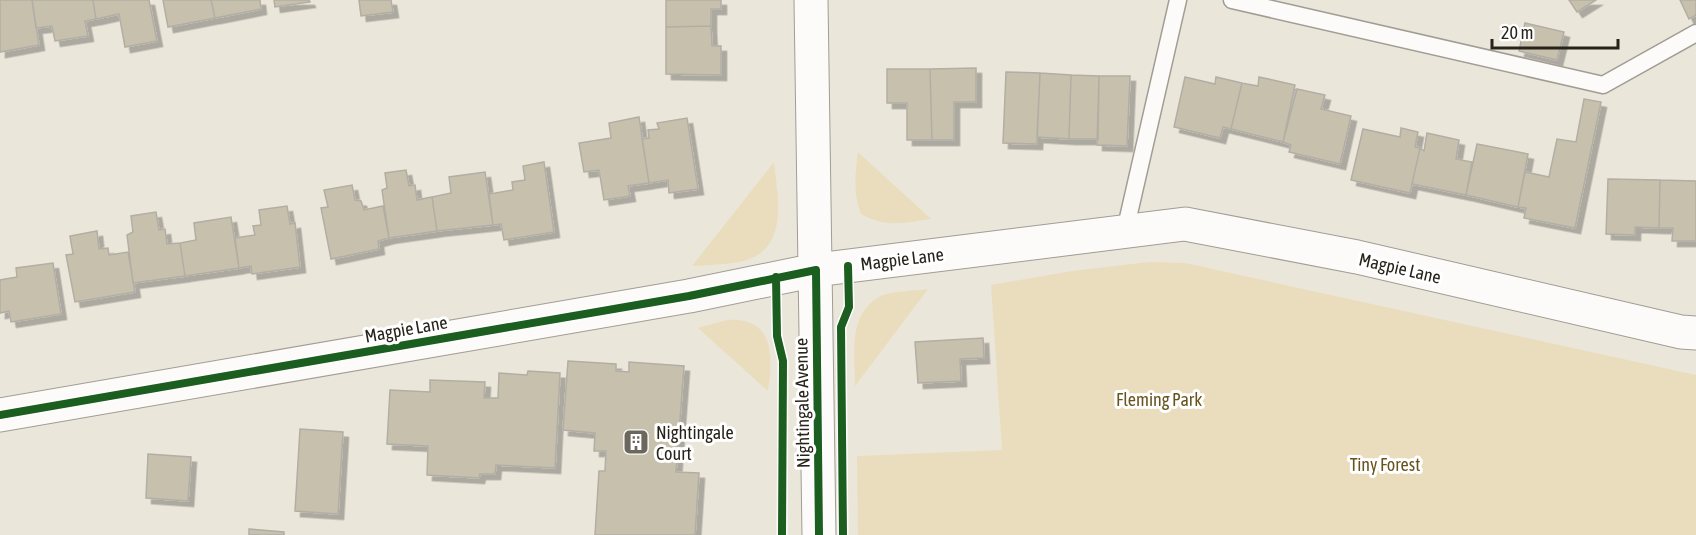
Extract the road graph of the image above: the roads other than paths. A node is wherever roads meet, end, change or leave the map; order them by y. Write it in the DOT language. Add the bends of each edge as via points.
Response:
graph roads {
  1 [pos="812,0"];
  2 [pos="1178,0"];
  3 [pos="1232,0"];
  4 [pos="1696,33"];
  5 [pos="1125,231"];
  6 [pos="816,270"];
  7 [pos="1696,333"];
  8 [pos="0,415"];
  9 [pos="819,535"];
  1 -- 6 [label="street, Nightingale Avenue"];
  2 -- 5 [label="lane"];
  3 -- 4 [label="lane" via="1603,85"];
  5 -- 6 [label="street, Magpie Lane"];
  5 -- 7 [label="street, Magpie Lane" via="1185,224"];
  6 -- 8 [label="street, Magpie Lane" via="677,298"];
  6 -- 9 [label="street, Nightingale Avenue"];
}
